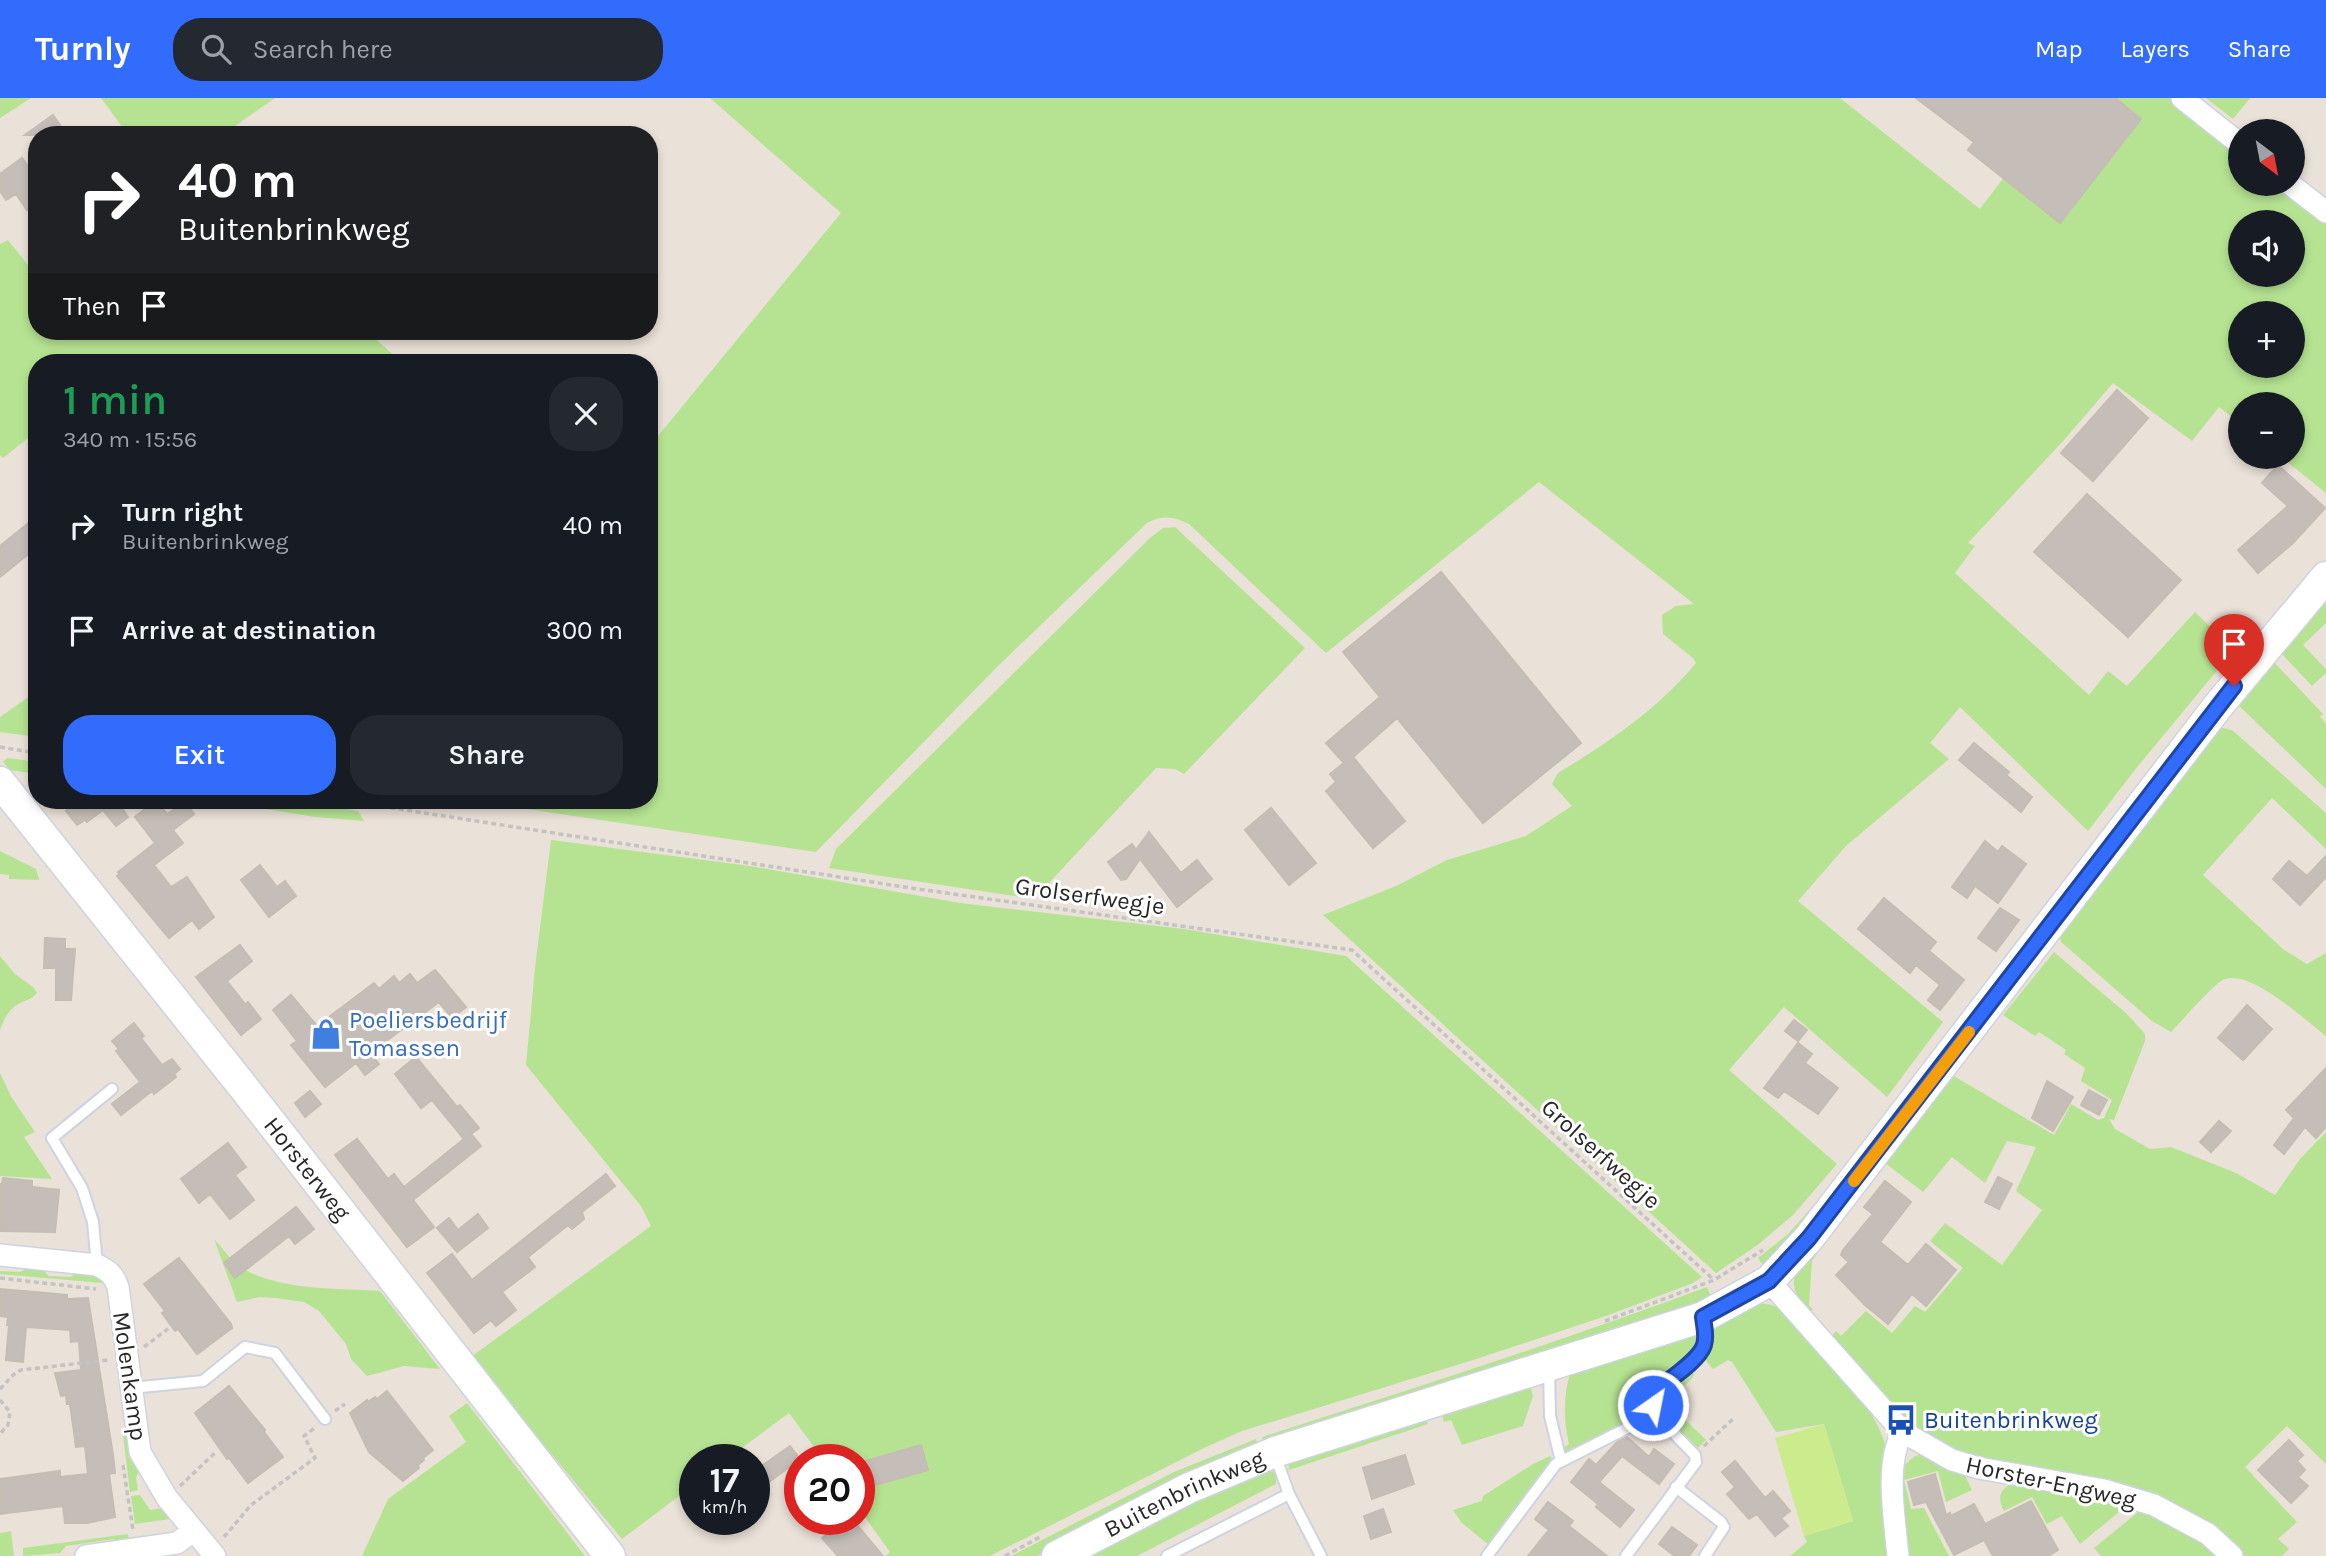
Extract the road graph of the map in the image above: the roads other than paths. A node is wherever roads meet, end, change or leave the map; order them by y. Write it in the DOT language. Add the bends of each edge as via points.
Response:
graph roads {
  1 [pos="2182,98"];
  2 [pos="2228,134"];
  3 [pos="2305,196"];
  4 [pos="2326,212"];
  5 [pos="2326,577"];
  6 [pos="0,782"];
  7 [pos="112,1089"];
  8 [pos="0,1255"];
  9 [pos="97,1265"];
  10 [pos="1769,1281"];
  11 [pos="1703,1317"];
  12 [pos="1549,1364"];
  13 [pos="131,1388"];
  14 [pos="1655,1414"];
  15 [pos="325,1419"];
  16 [pos="1903,1433"];
  17 [pos="1275,1452"];
  18 [pos="1561,1461"];
  19 [pos="1676,1487"];
  20 [pos="1289,1494"];
  21 [pos="193,1531"];
  22 [pos="214,1554"];
  23 [pos="86,1556"];
  24 [pos="610,1556"];
  25 [pos="1057,1556"];
  26 [pos="1167,1556"];
  27 [pos="1321,1556"];
  28 [pos="1487,1556"];
  29 [pos="1626,1556"];
  30 [pos="1705,1556"];
  31 [pos="1898,1556"];
  32 [pos="2232,1556"];
  1 -- 2 [label="street"];
  3 -- 4 [label="street"];
  5 -- 10 [label="main road, Buitenbrinkweg" via="2218,706 1809,1238"];
  6 -- 24 [label="main road, Horsterweg"];
  7 -- 9 [label="lane" via="52,1138 82,1188 93,1222"];
  8 -- 9 [label="street"];
  9 -- 13 [label="street, Molenkamp" via="109,1271 118,1287"];
  10 -- 11 [label="main road, Buitenbrinkweg"];
  10 -- 16 [label="street, Horster-Engweg"];
  11 -- 12 [label="main road, Buitenbrinkweg"];
  11 -- 14 [label="lane" via="1703,1348 1655,1391"];
  12 -- 17 [label="main road, Buitenbrinkweg"];
  12 -- 18 [label="lane" via="1550,1416"];
  13 -- 15 [label="lane" via="203,1381 246,1347 275,1353"];
  13 -- 21 [label="street, Molenkamp" via="140,1452 167,1499"];
  14 -- 18 [label="lane"];
  14 -- 19 [label="lane" via="1695,1455 1696,1462"];
  16 -- 31 [label="street" via="1895,1450 1894,1474"];
  16 -- 32 [label="street, Horster-Engweg" via="1952,1460 1979,1468 2104,1490 2154,1505 2208,1534"];
  17 -- 20 [label="lane, Buitenbrinkweg"];
  17 -- 25 [label="main road, Buitenbrinkweg" via="1189,1488"];
  18 -- 28 [label="lane"];
  19 -- 29 [label="lane"];
  19 -- 30 [label="lane" via="1724,1527"];
  20 -- 26 [label="lane"];
  20 -- 27 [label="lane, Buitenbrinkweg"];
  21 -- 22 [label="street, Molenkamp"];
  21 -- 23 [label="street" via="177,1543"];
}
